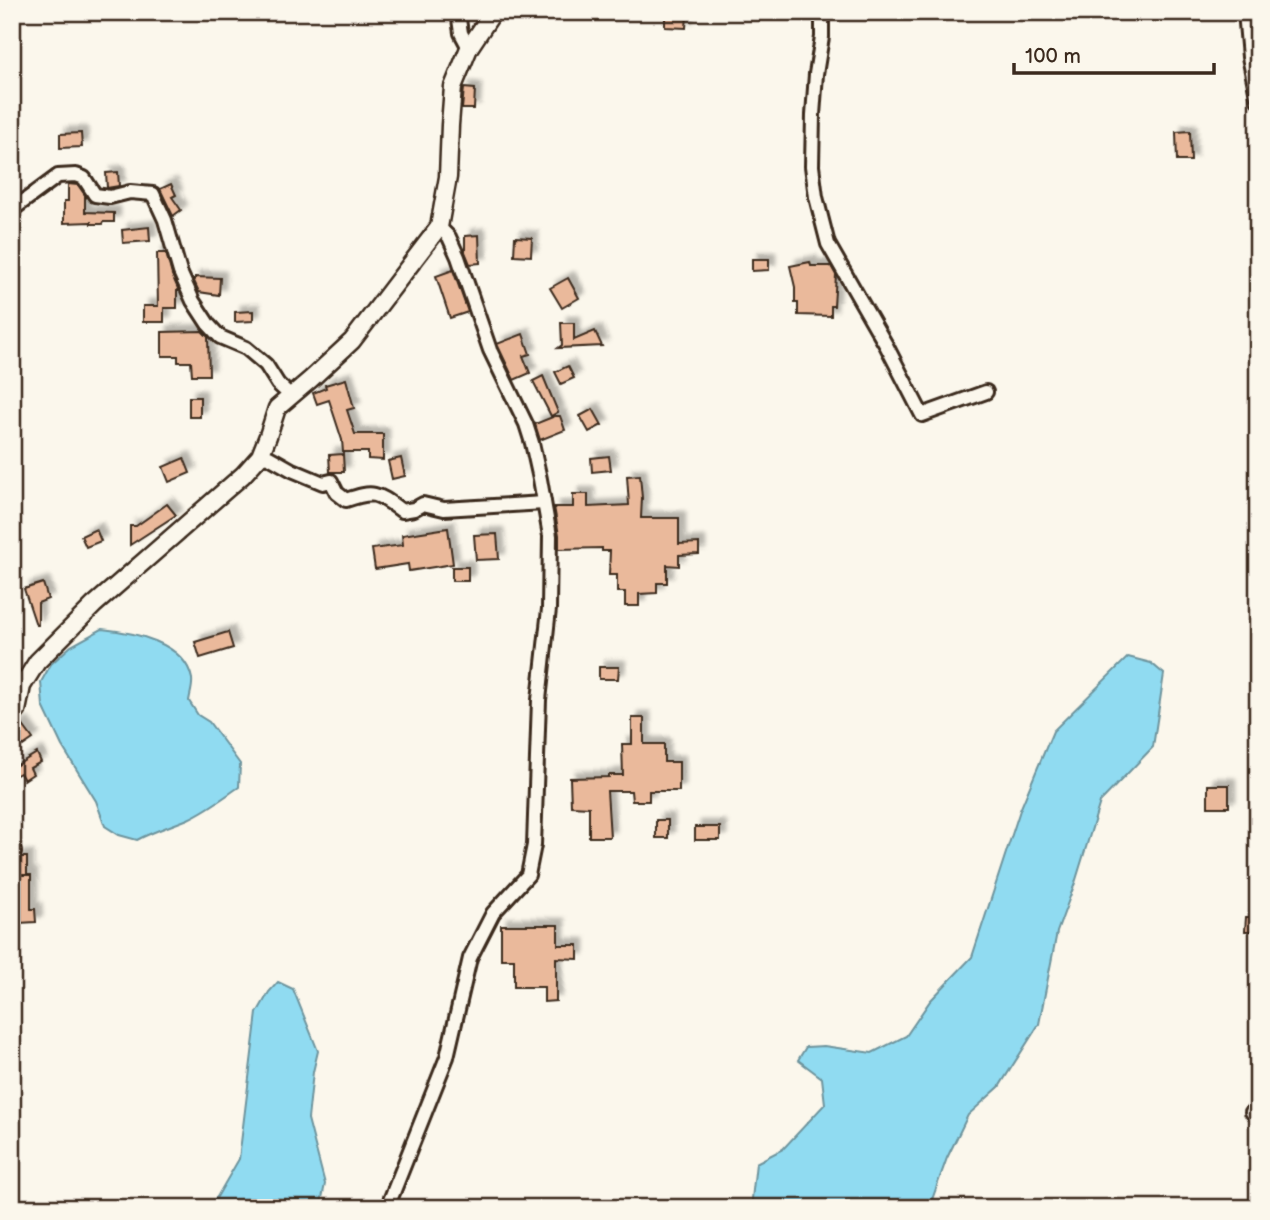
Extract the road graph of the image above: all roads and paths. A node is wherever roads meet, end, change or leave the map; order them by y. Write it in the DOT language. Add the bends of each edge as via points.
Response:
graph roads {
  1 [pos="458,12"];
  2 [pos="494,12"];
  3 [pos="822,12"];
  4 [pos="1245,12"];
  5 [pos="469,48"];
  6 [pos="1258,100"];
  7 [pos="12,210"];
  8 [pos="439,227"];
  9 [pos="986,392"];
  10 [pos="291,396"];
  11 [pos="260,456"];
  12 [pos="544,503"];
  13 [pos="12,715"];
  14 [pos="387,1208"];
  1 -- 5 [label="street"];
  2 -- 5 [label="street"];
  3 -- 9 [label="street" via="812,166 828,244 922,415"];
  4 -- 6 [label="street"];
  5 -- 8 [label="street" via="453,87 448,177"];
  7 -- 10 [label="street" via="58,176 84,178 95,195 153,194 180,272 208,324 220,337 246,348 266,365"];
  8 -- 10 [label="street" via="352,341"];
  8 -- 12 [label="street" via="458,257 490,350 526,424"];
  10 -- 11 [label="street" via="277,408"];
  11 -- 12 [label="street" via="323,483 331,481 346,500 368,493 402,511 423,504 471,509"];
  11 -- 13 [label="street" via="37,662"];
  12 -- 14 [label="street" via="550,536 549,609 539,700 534,845 528,875 493,913 470,958 447,1057"];
}
